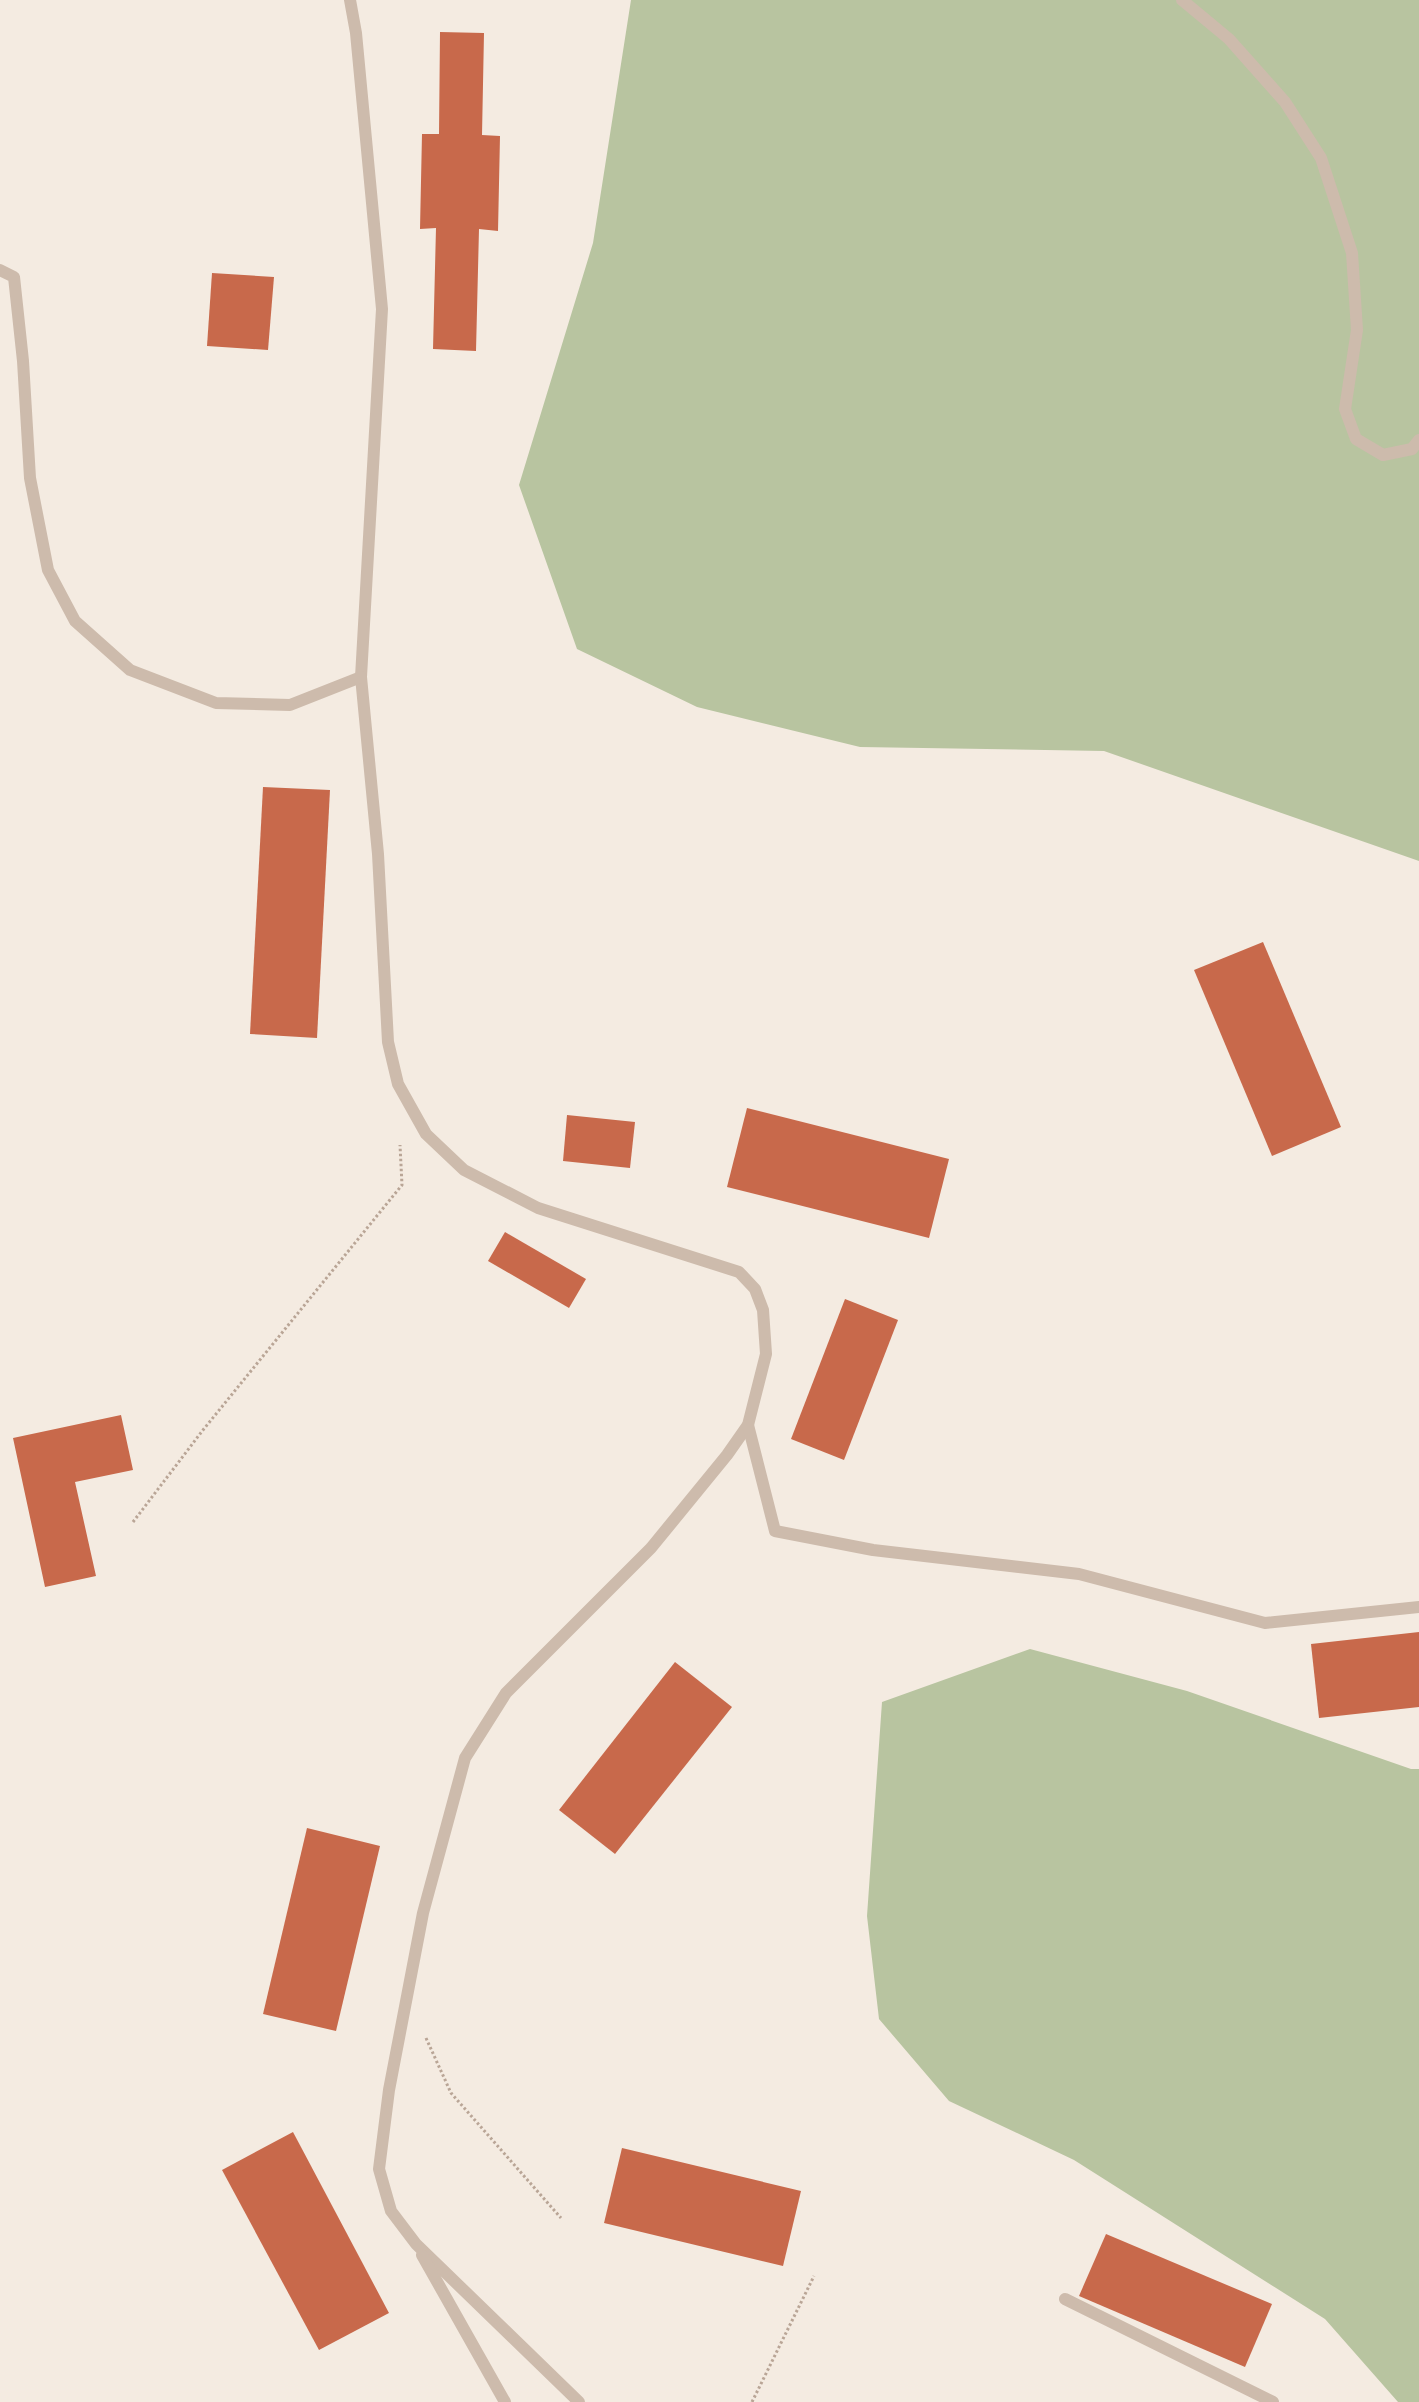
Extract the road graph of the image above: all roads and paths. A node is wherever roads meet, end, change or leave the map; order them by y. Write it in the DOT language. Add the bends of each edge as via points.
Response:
graph roads {
  1 [pos="350,0"];
  2 [pos="1182,0"];
  3 [pos="0,270"];
  4 [pos="1419,440"];
  5 [pos="361,677"];
  6 [pos="400,1139"];
  7 [pos="748,1426"];
  8 [pos="133,1522"];
  9 [pos="1419,1607"];
  10 [pos="407,1996"];
  11 [pos="561,2218"];
  12 [pos="416,2244"];
  13 [pos="814,2276"];
  14 [pos="1065,2299"];
  15 [pos="506,2402"];
  16 [pos="580,2402"];
  17 [pos="752,2402"];
  18 [pos="1273,2402"];
  1 -- 5 [label="street" via="356,33 382,309"];
  2 -- 4 [label="street" via="1229,39 1285,102 1321,158 1352,253 1357,330 1344,409 1356,439 1383,455 1412,449"];
  3 -- 5 [label="street" via="14,277 30,478 48,570 74,621 130,670 216,703 290,705"];
  5 -- 7 [label="street" via="378,854 388,1042 398,1084 426,1134 464,1170 538,1208 739,1272 755,1288 763,1310 766,1354"];
  6 -- 8 [label="path" via="402,1185 203,1430"];
  7 -- 9 [label="street" via="774,1531 873,1550 1079,1574 1265,1623"];
  7 -- 10 [label="street" via="652,1548 506,1694 465,1758 422,1913"];
  10 -- 11 [label="path" via="451,2092"];
  10 -- 12 [label="street" via="389,2090 379,2169 391,2211"];
  12 -- 15 [label="street"];
  12 -- 16 [label="street"];
  13 -- 17 [label="path"];
  14 -- 18 [label="street"];
}
